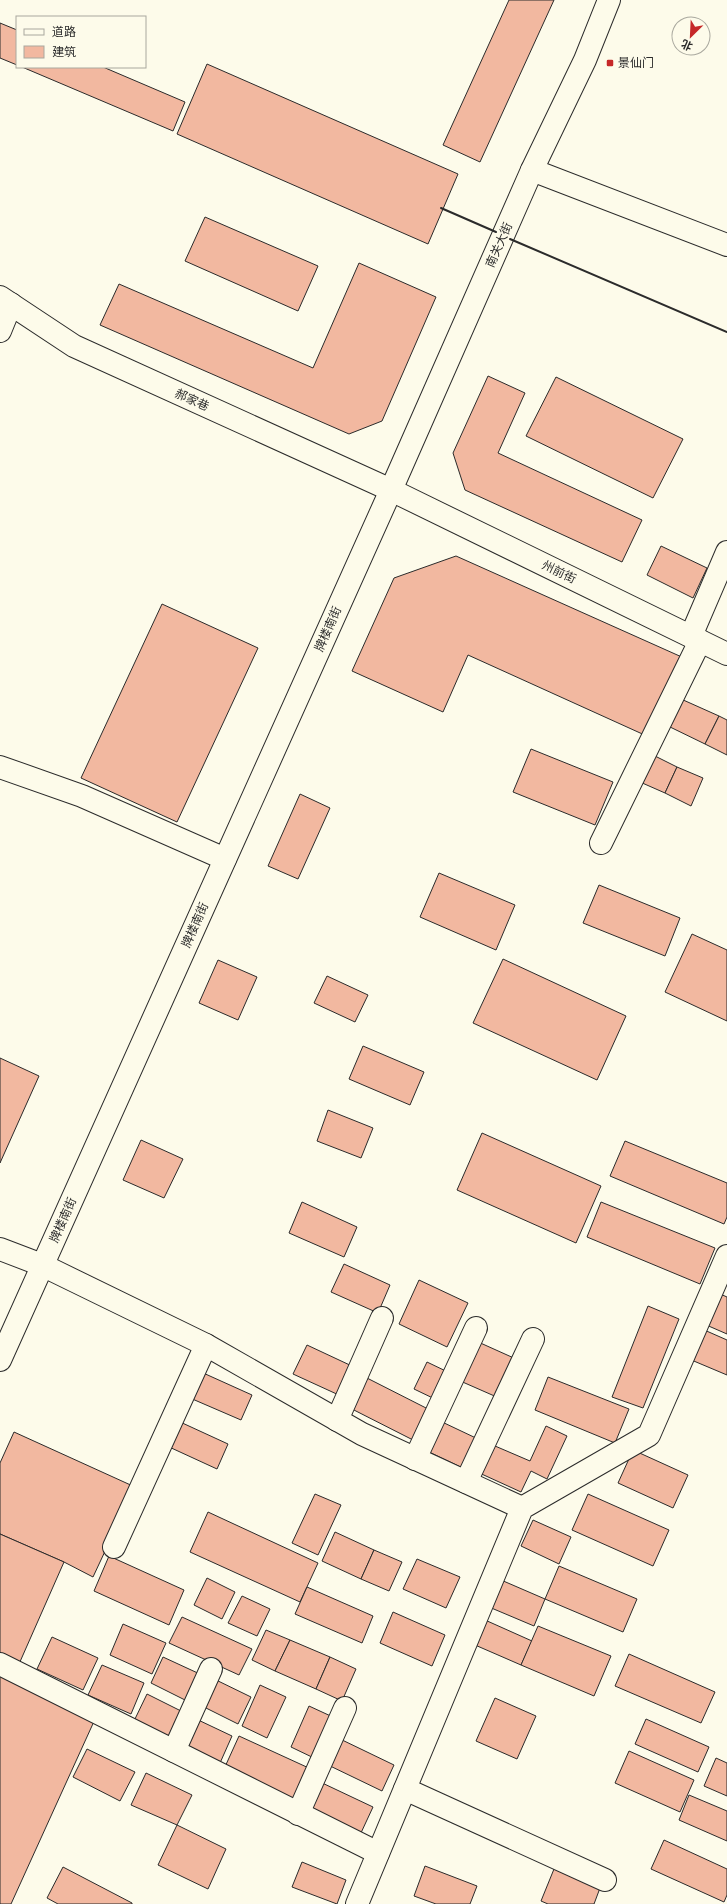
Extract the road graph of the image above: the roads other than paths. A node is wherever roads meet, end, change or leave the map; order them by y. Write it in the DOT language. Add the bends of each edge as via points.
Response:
graph roads {
  1 [pos="609,0"];
  2 [pos="532,170"];
  3 [pos="727,245"];
  4 [pos="5,301"];
  5 [pos="0,331"];
  6 [pos="391,490"];
  7 [pos="727,552"];
  8 [pos="695,639"];
  9 [pos="727,654"];
  10 [pos="0,768"];
  11 [pos="601,843"];
  12 [pos="225,859"];
  13 [pos="0,1249"];
  14 [pos="727,1256"];
  15 [pos="42,1266"];
  16 [pos="382,1318"];
  17 [pos="476,1328"];
  18 [pos="533,1339"];
  19 [pos="206,1345"];
  20 [pos="0,1360"];
  21 [pos="337,1420"];
  22 [pos="416,1459"];
  23 [pos="466,1482"];
  24 [pos="522,1508"];
  25 [pos="114,1547"];
  26 [pos="0,1664"];
  27 [pos="211,1669"];
  28 [pos="345,1708"];
  29 [pos="174,1752"];
  30 [pos="406,1789"];
  31 [pos="298,1814"];
  32 [pos="378,1854"];
  33 [pos="605,1880"];
  34 [pos="357,1904"];
  1 -- 2 [label="street, 南关大街" via="585,60"];
  2 -- 3 [label="street"];
  2 -- 6 [label="street, 南关大街"];
  4 -- 5 [label="street"];
  4 -- 6 [label="street, 郝家巷" via="74,346"];
  6 -- 8 [label="street, 州前街"];
  6 -- 12 [label="street, 牌楼南街"];
  7 -- 8 [label="street"];
  8 -- 9 [label="street, 州前街"];
  8 -- 11 [label="street"];
  10 -- 12 [label="street" via="82,796"];
  12 -- 15 [label="street, 牌楼南街"];
  13 -- 15 [label="street"];
  14 -- 24 [label="street" via="649,1435"];
  15 -- 19 [label="street"];
  15 -- 20 [label="street, 牌楼南街"];
  16 -- 21 [label="street"];
  17 -- 22 [label="street"];
  18 -- 23 [label="street"];
  19 -- 21 [label="street"];
  19 -- 25 [label="street"];
  21 -- 22 [label="street"];
  22 -- 23 [label="street"];
  23 -- 24 [label="street"];
  24 -- 30 [label="street"];
  26 -- 29 [label="street"];
  27 -- 29 [label="street"];
  28 -- 31 [label="street"];
  29 -- 31 [label="street"];
  30 -- 32 [label="street"];
  30 -- 33 [label="street"];
  31 -- 32 [label="street"];
  32 -- 34 [label="street"];
}
